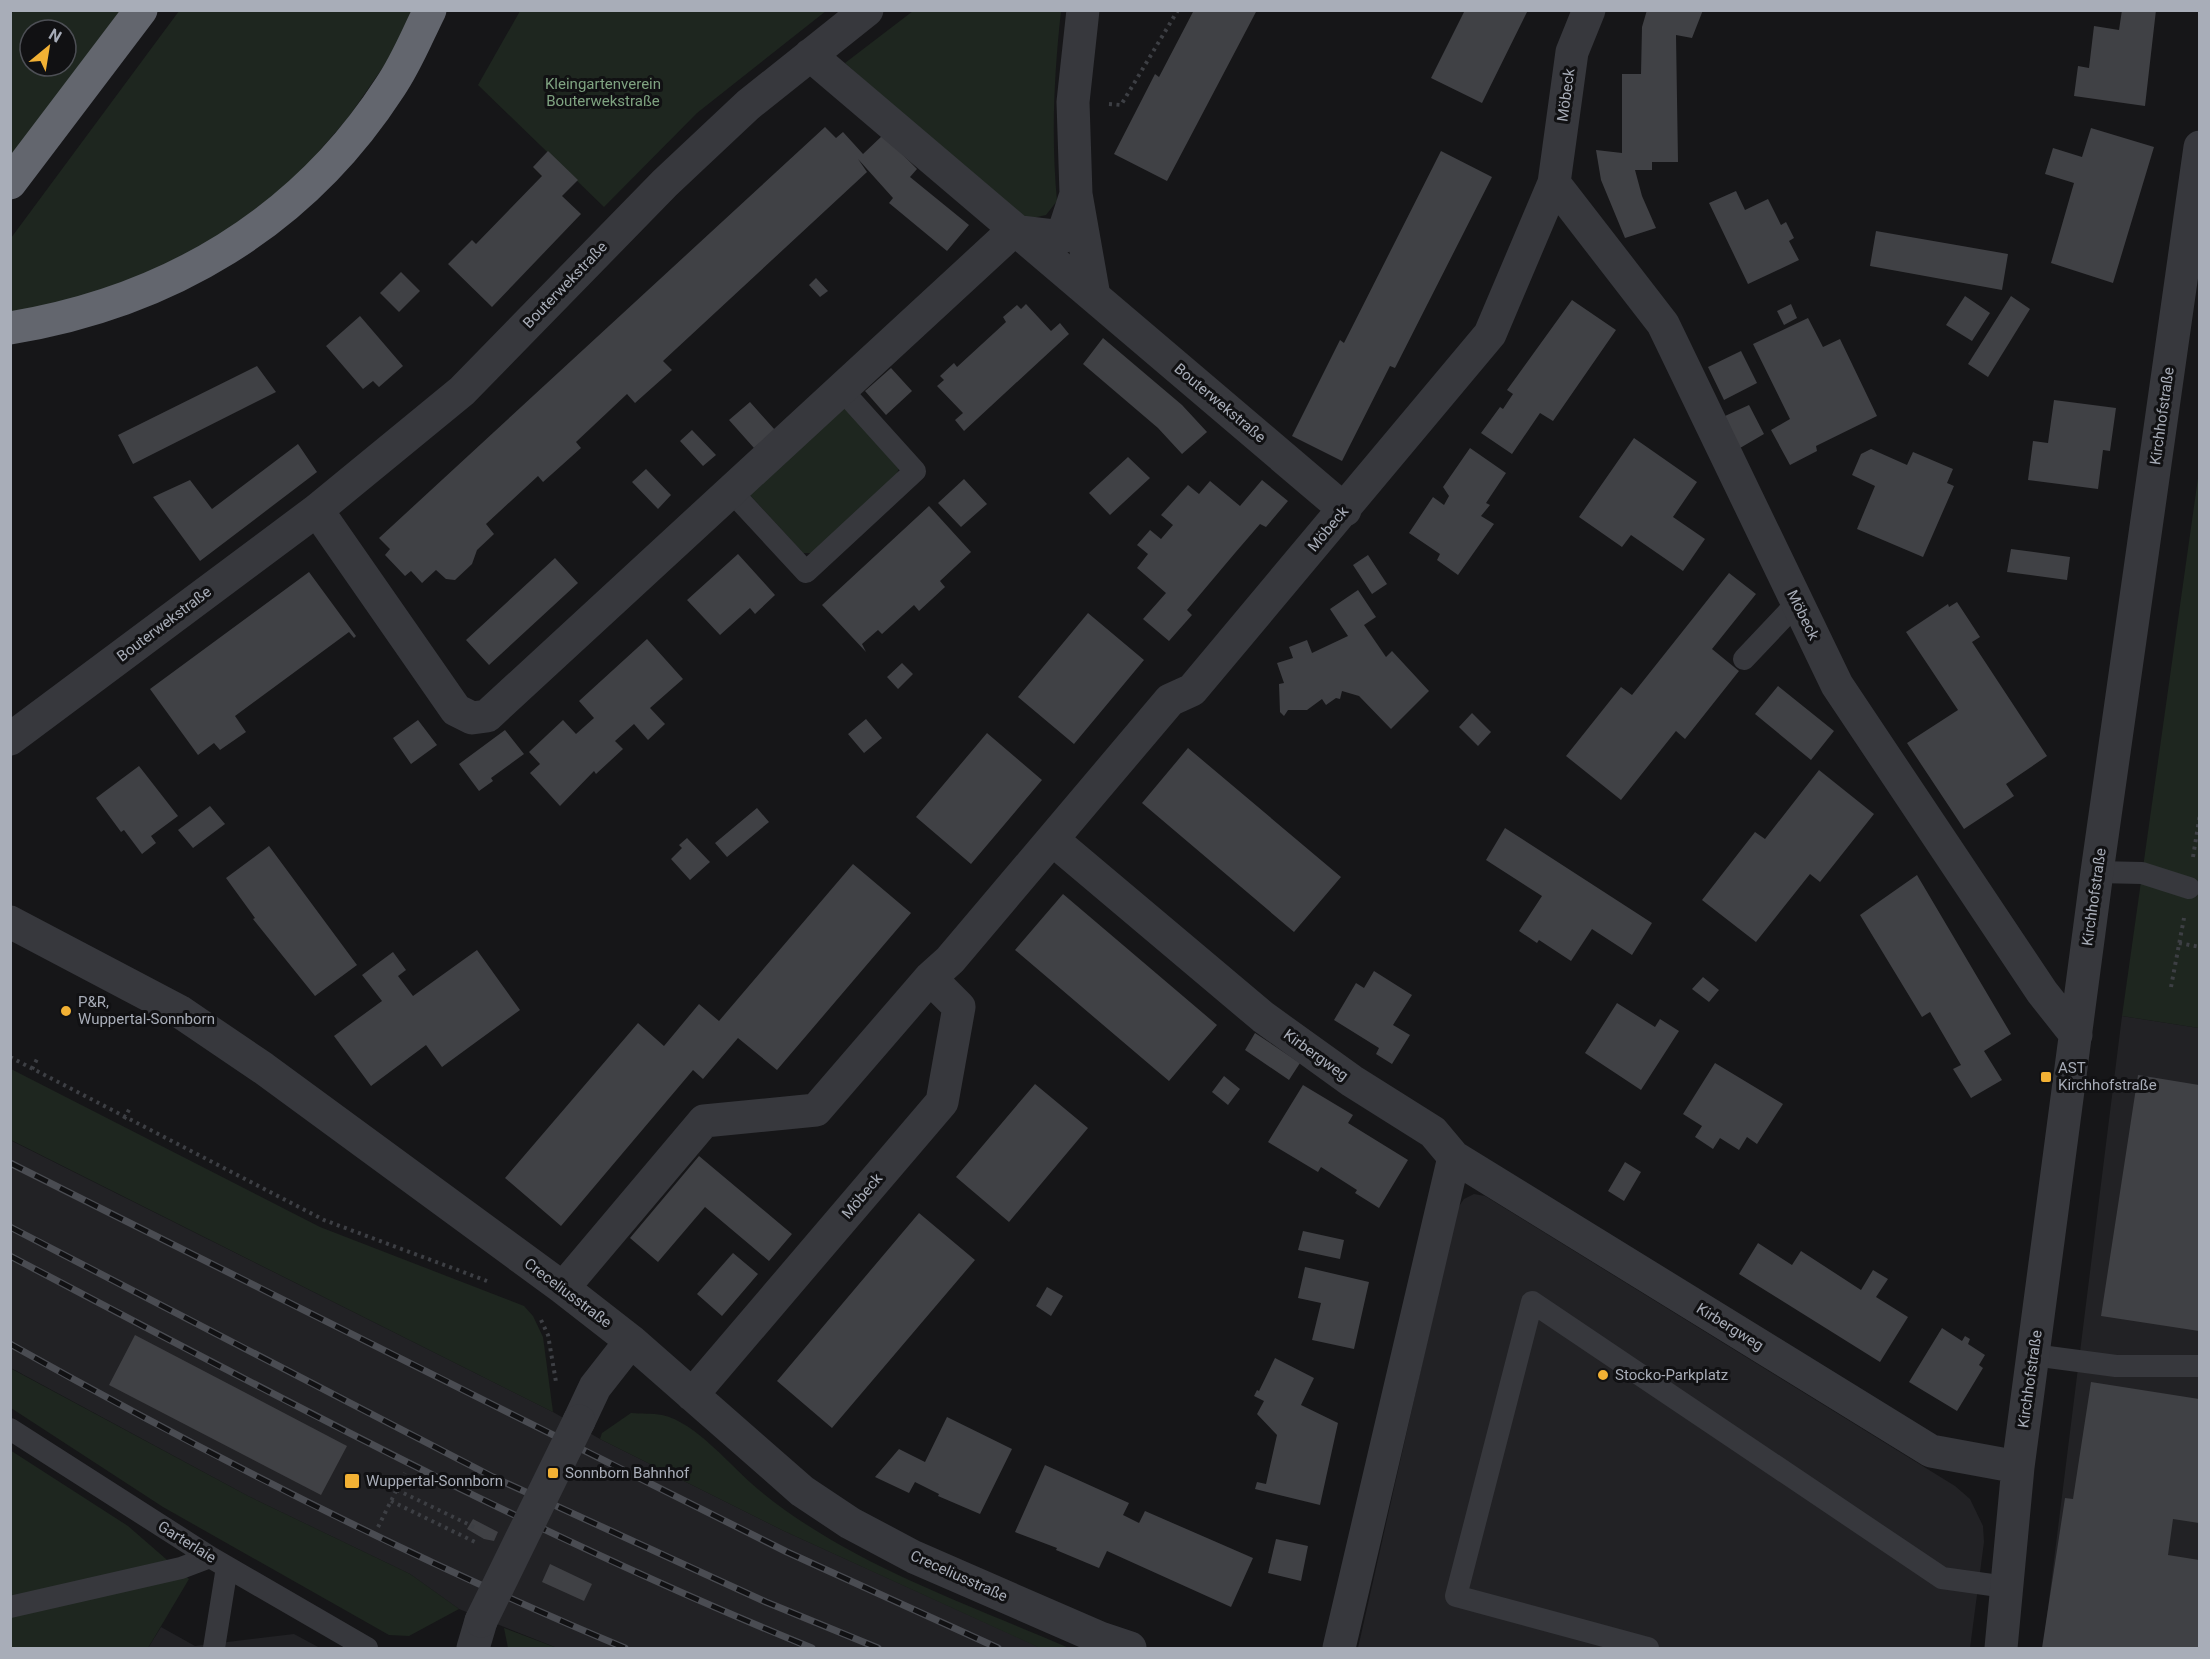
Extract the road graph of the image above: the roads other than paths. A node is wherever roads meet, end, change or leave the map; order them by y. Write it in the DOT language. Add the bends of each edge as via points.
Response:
graph roads {
  1 [pos="141,10"];
  2 [pos="430,10"];
  3 [pos="867,10"];
  4 [pos="1083,10"];
  5 [pos="1589,10"];
  6 [pos="810,55"];
  7 [pos="2199,147"];
  8 [pos="10,183"];
  9 [pos="1554,183"];
  10 [pos="1076,194"];
  11 [pos="1013,231"];
  12 [pos="1094,296"];
  13 [pos="10,328"];
  14 [pos="842,390"];
  15 [pos="731,491"];
  16 [pos="317,510"];
  17 [pos="1345,510"];
  18 [pos="1797,603"];
  19 [pos="1744,660"];
  20 [pos="10,739"];
  21 [pos="1053,840"];
  22 [pos="2097,872"];
  23 [pos="2189,888"];
  24 [pos="10,922"];
  25 [pos="930,978"];
  26 [pos="2076,1035"];
  27 [pos="1454,1157"];
  28 [pos="563,1288"];
  29 [pos="630,1341"];
  30 [pos="2033,1355"];
  31 [pos="2199,1366"];
  32 [pos="692,1395"];
  33 [pos="10,1429"];
  34 [pos="2018,1467"];
  35 [pos="218,1562"];
  36 [pos="2006,1587"];
  37 [pos="10,1607"];
  38 [pos="477,1635"];
  39 [pos="214,1648"];
  40 [pos="368,1648"];
  41 [pos="1130,1648"];
  42 [pos="1339,1648"];
  43 [pos="1648,1648"];
  44 [pos="2001,1648"];
  1 -- 8 [label="highway"];
  2 -- 13 [label="highway" via="391,85 364,125 325,169 260,227 211,259 136,296"];
  3 -- 6 [label="street, Bouterwekstraße"];
  4 -- 10 [label="street" via="1072,102"];
  5 -- 9 [label="street, Möbeck" via="1572,52"];
  6 -- 11 [label="street, Bouterwekstraße"];
  6 -- 16 [label="street, Bouterwekstraße" via="748,105 665,183 462,391"];
  7 -- 22 [label="street, Kirchhofstraße"];
  9 -- 17 [label="street, Möbeck" via="1490,334"];
  9 -- 18 [label="street, Möbeck" via="1663,324"];
  10 -- 11 [label="street" via="1062,237"];
  10 -- 12 [label="street"];
  11 -- 12 [label="street, Bouterwekstraße"];
  11 -- 14 [label="street"];
  12 -- 17 [label="street, Bouterwekstraße"];
  14 -- 15 [label="street"];
  14 -- 15 [label="lane" via="915,471 806,572"];
  15 -- 16 [label="street" via="487,716 472,718 456,710"];
  16 -- 20 [label="street, Bouterwekstraße"];
  17 -- 21 [label="street, Möbeck" via="1192,690 1170,700"];
  18 -- 19 [label="lane"];
  18 -- 26 [label="street, Möbeck" via="1837,685 2042,992"];
  21 -- 25 [label="street, Möbeck"];
  21 -- 27 [label="street, Kirbergweg" via="1263,1017 1352,1081 1433,1132"];
  22 -- 23 [label="lane" via="2142,873"];
  22 -- 26 [label="street, Kirchhofstraße"];
  24 -- 28 [label="street, Creceliusstraße" via="179,1011"];
  25 -- 28 [label="street, Möbeck" via="816,1110 704,1121"];
  25 -- 32 [label="street, Möbeck" via="959,1007 942,1102"];
  26 -- 30 [label="street, Kirchhofstraße"];
  27 -- 34 [label="street, Kirbergweg" via="1931,1451"];
  27 -- 42 [label="street"];
  28 -- 29 [label="street, Creceliusstraße"];
  29 -- 32 [label="street, Creceliusstraße"];
  29 -- 38 [label="street, bridge" via="596,1388"];
  30 -- 31 [label="lane" via="2116,1366"];
  30 -- 34 [label="street, Kirchhofstraße"];
  32 -- 41 [label="street, Creceliusstraße" via="802,1491 850,1523 914,1557"];
  33 -- 35 [label="lane, Garterlaie"];
  34 -- 36 [label="street, Kirchhofstraße"];
  35 -- 37 [label="lane"];
  35 -- 39 [label="lane"];
  35 -- 40 [label="lane, Garterlaie"];
  36 -- 43 [label="lane" via="1942,1578 1532,1302 1456,1596"];
  36 -- 44 [label="street, Kirchhofstraße"];
}
